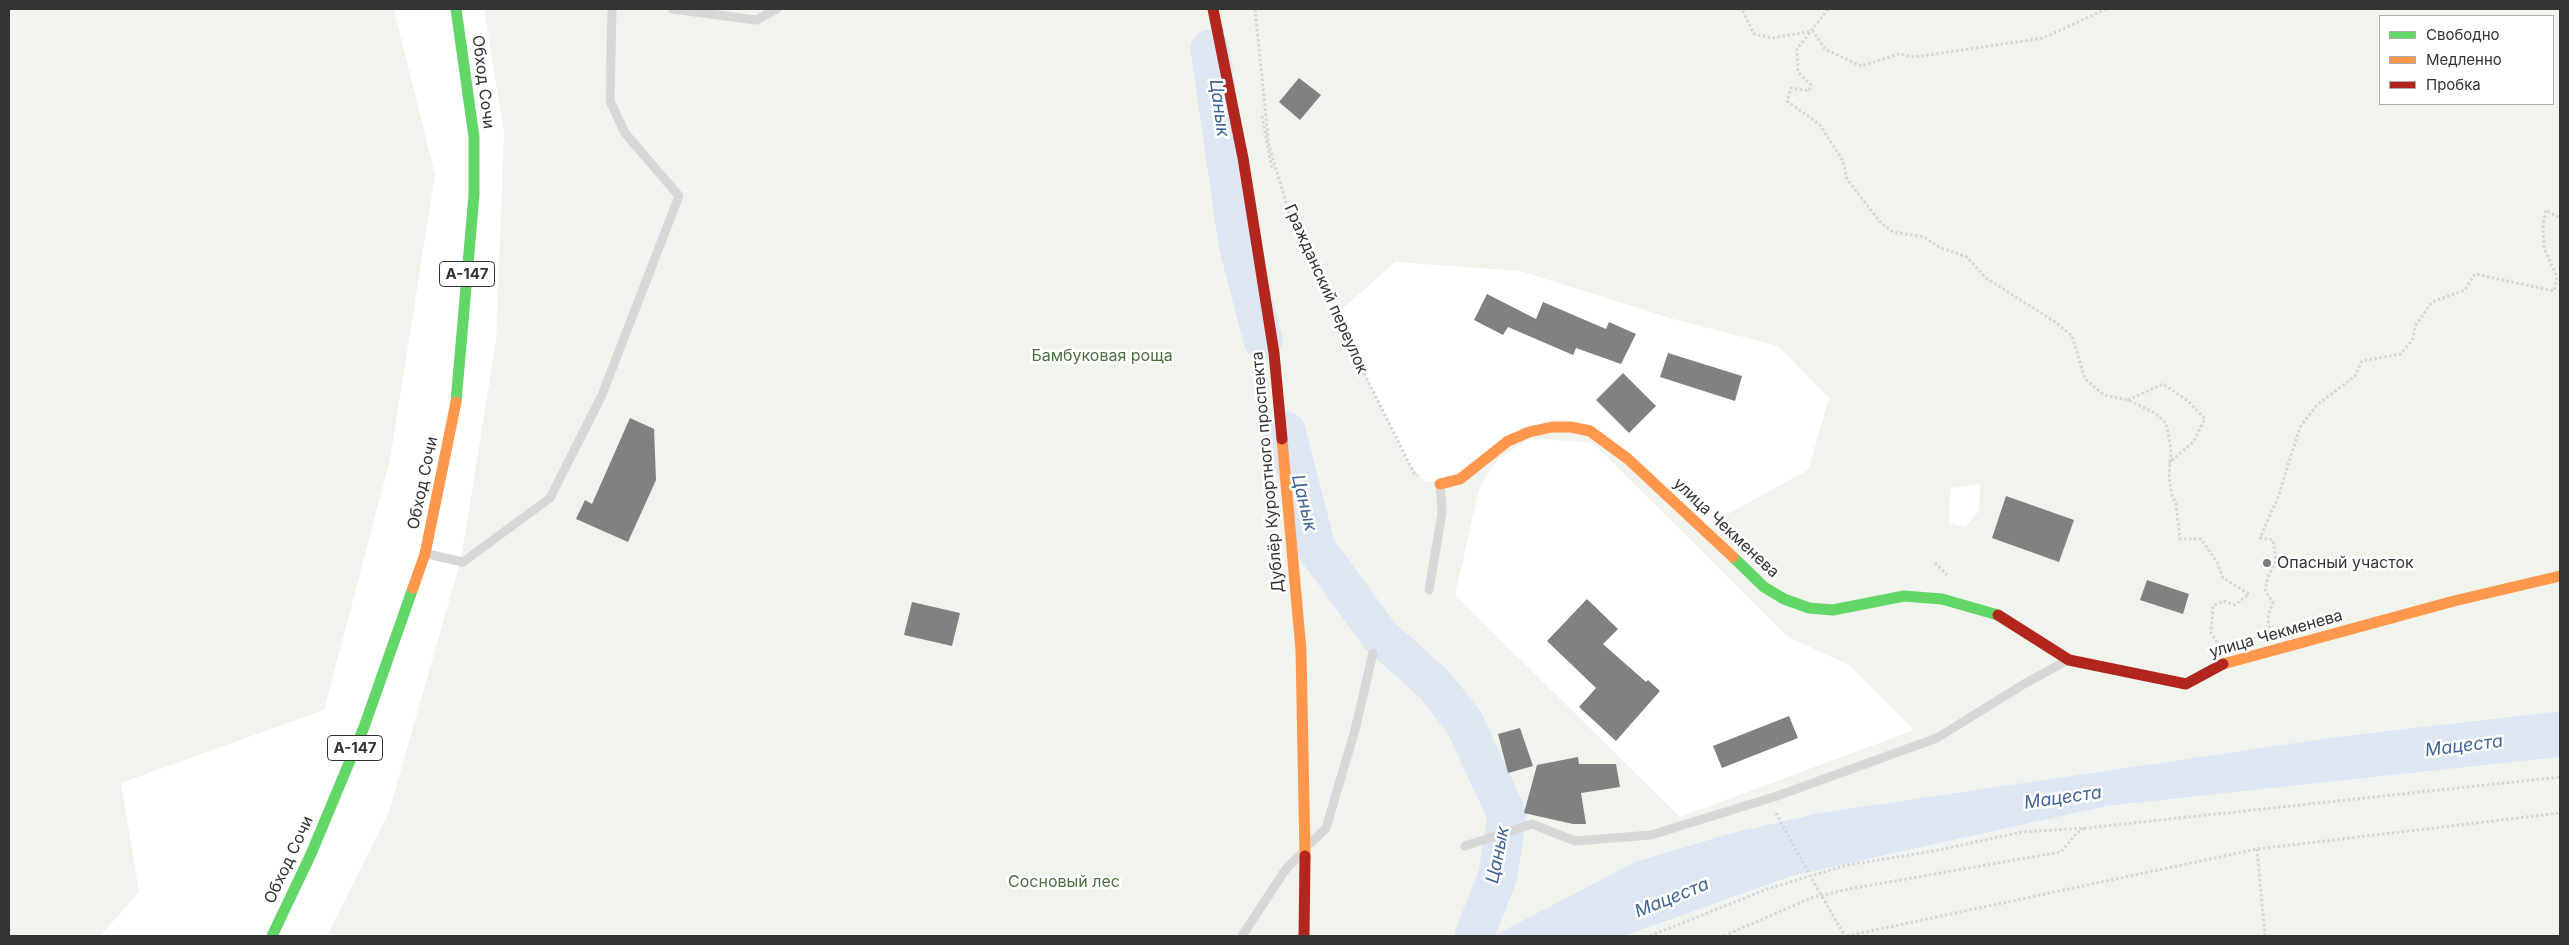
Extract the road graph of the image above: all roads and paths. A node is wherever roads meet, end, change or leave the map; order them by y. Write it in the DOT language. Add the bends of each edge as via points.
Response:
graph roads {
  1 [pos="456,9"];
  2 [pos="612,9"];
  3 [pos="672,9"];
  4 [pos="777,9"];
  5 [pos="1213,9"];
  6 [pos="1256,9"];
  7 [pos="1738,9"];
  8 [pos="1828,9"];
  9 [pos="2106,9"];
  10 [pos="1813,31"];
  11 [pos="2560,218"];
  12 [pos="2128,400"];
  13 [pos="2168,463"];
  14 [pos="1440,484"];
  15 [pos="425,554"];
  16 [pos="2560,576"];
  17 [pos="1428,590"];
  18 [pos="2273,650"];
  19 [pos="1374,653"];
  20 [pos="2069,660"];
  21 [pos="2220,665"];
  22 [pos="2560,777"];
  23 [pos="1776,813"];
  24 [pos="2560,813"];
  25 [pos="2086,828"];
  26 [pos="1465,846"];
  27 [pos="2257,849"];
  28 [pos="1822,896"];
  29 [pos="272,936"];
  30 [pos="1242,936"];
  31 [pos="1304,936"];
  32 [pos="1650,936"];
  33 [pos="1724,936"];
  34 [pos="1846,936"];
  35 [pos="2265,936"];
  1 -- 15 [label="main road, Обход Сочи / А-147" via="474,137 474,195 455,411"];
  2 -- 15 [label="lane" via="610,101 625,133 679,196 602,395 550,498 463,562"];
  3 -- 4 [label="lane" via="756,20"];
  5 -- 31 [label="main road, Дублёр Курортного проспекта, bridge" via="1243,158 1274,353 1301,650"];
  6 -- 14 [label="path, Гражданский переулок" via="1269,146 1291,219 1414,473 1425,481"];
  7 -- 10 [label="path" via="1742,10 1754,34 1772,38"];
  8 -- 10 [label="path"];
  9 -- 10 [label="path" via="2043,38 1915,57 1898,54 1861,66 1825,49"];
  10 -- 12 [label="path" via="1797,49 1798,72 1811,85 1809,91 1790,88 1787,101 1820,125 1843,161 1847,179 1881,223 1893,232 1924,237 1939,247 1967,257 1986,278 2072,336 2085,379 2104,395"];
  11 -- 18 [label="path" via="2546,210 2543,224 2544,248 2557,277 2554,291 2475,274 2464,290 2432,302 2415,326 2413,339 2401,354 2362,361 2355,376 2317,405 2300,428 2278,496 2260,538 2273,540 2276,561 2265,591 2273,602 2268,616"];
  12 -- 13 [label="path" via="2155,413 2166,423 2170,449"];
  12 -- 13 [label="path" via="2163,384 2188,401 2205,419 2193,442"];
  13 -- 21 [label="path" via="2180,539 2201,539 2217,562 2222,578 2249,594 2235,604 2224,601 2213,606 2211,634 2218,644"];
  14 -- 17 [label="lane" via="1442,513"];
  14 -- 20 [label="main road, улица Чекменева" via="1460,479 1508,441 1529,432 1552,426 1590,431 1628,459 1764,587 1784,599 1809,608 1833,610 1904,596 1942,599 1994,613"];
  15 -- 29 [label="main road, Обход Сочи / А-147" via="364,727 312,854"];
  16 -- 18 [label="main road, улица Чекменева"];
  18 -- 21 [label="main road, улица Чекменева"];
  19 -- 30 [label="lane" via="1326,828 1286,870"];
  20 -- 21 [label="main road, улица Чекменева" via="2186,684"];
  20 -- 26 [label="lane" via="1936,738 1777,796 1660,832 1575,841 1532,824"];
  22 -- 25 [label="path"];
  23 -- 28 [label="path, bridge"];
  24 -- 27 [label="path"];
  25 -- 28 [label="path" via="2077,833 2061,852"];
  25 -- 32 [label="path" via="2022,832 1847,865 1767,889"];
  27 -- 34 [label="path"];
  27 -- 35 [label="path"];
  28 -- 33 [label="path"];
  28 -- 34 [label="path"];
}
